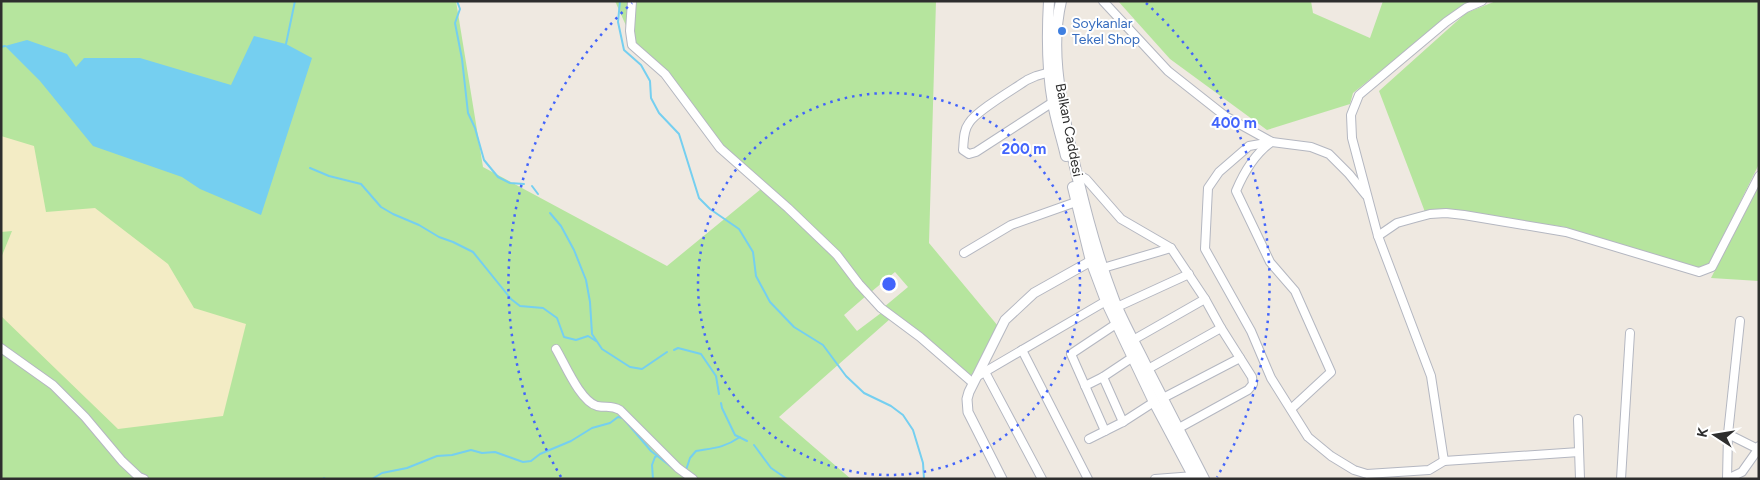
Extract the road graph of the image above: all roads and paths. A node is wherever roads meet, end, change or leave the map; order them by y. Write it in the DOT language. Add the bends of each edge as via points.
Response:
graph roads {
  1 [pos="632,1"];
  2 [pos="1048,1"];
  3 [pos="1061,1"];
  4 [pos="1103,1"];
  5 [pos="1482,1"];
  6 [pos="1050,72"];
  7 [pos="1053,102"];
  8 [pos="1272,142"];
  9 [pos="1076,173"];
  10 [pos="1759,176"];
  11 [pos="1367,197"];
  12 [pos="1076,202"];
  13 [pos="1378,236"];
  14 [pos="1171,248"];
  15 [pos="964,253"];
  16 [pos="1095,259"];
  17 [pos="1103,268"];
  18 [pos="1189,274"];
  19 [pos="1205,298"];
  20 [pos="1106,301"];
  21 [pos="1117,307"];
  22 [pos="1740,321"];
  23 [pos="1116,324"];
  24 [pos="1221,328"];
  25 [pos="1630,333"];
  26 [pos="1133,340"];
  27 [pos="1,348"];
  28 [pos="556,348"];
  29 [pos="1022,350"];
  30 [pos="1133,358"];
  31 [pos="1240,358"];
  32 [pos="1148,369"];
  33 [pos="985,372"];
  34 [pos="1103,378"];
  35 [pos="974,380"];
  36 [pos="1085,386"];
  37 [pos="1159,400"];
  38 [pos="1291,409"];
  39 [pos="1578,419"];
  40 [pos="1123,422"];
  41 [pos="1179,428"];
  42 [pos="1105,431"];
  43 [pos="1728,434"];
  44 [pos="1089,439"];
  45 [pos="1759,444"];
  46 [pos="1758,448"];
  47 [pos="1579,452"];
  48 [pos="1444,461"];
  49 [pos="1159,478"];
  50 [pos="1198,478"];
  51 [pos="144,479"];
  52 [pos="694,479"];
  53 [pos="1002,479"];
  54 [pos="1042,479"];
  55 [pos="1088,479"];
  56 [pos="1580,479"];
  57 [pos="1621,479"];
  58 [pos="1727,479"];
  1 -- 35 [label="street" via="632,45 665,74 720,148 837,255 881,308"];
  2 -- 6 [label="main road, Balkan Caddesi"];
  3 -- 9 [label="main road, Balkan Caddesi" via="1056,29 1057,62"];
  4 -- 8 [label="street" via="1168,71 1225,116"];
  5 -- 11 [label="street" via="1446,22 1359,96 1351,115 1352,138"];
  6 -- 7 [label="main road, Balkan Caddesi"];
  6 -- 7 [label="street" via="1027,80 976,115 965,132 962,150 969,154 976,152"];
  7 -- 12 [label="main road, Balkan Caddesi"];
  8 -- 11 [label="street" via="1310,147 1329,154"];
  8 -- 38 [label="street" via="1260,151 1236,190 1270,262 1295,292 1332,372"];
  8 -- 38 [label="street" via="1249,146 1219,172 1208,188 1205,249 1251,331 1271,378"];
  9 -- 14 [label="street" via="1086,179 1121,219"];
  9 -- 16 [label="main road, Balkan Caddesi"];
  10 -- 13 [label="street" via="1712,267 1699,272 1566,232 1464,215 1430,214 1397,223"];
  11 -- 13 [label="street"];
  12 -- 15 [label="street" via="1011,225"];
  12 -- 16 [label="main road, Balkan Caddesi"];
  13 -- 48 [label="street" via="1431,376"];
  14 -- 17 [label="street"];
  14 -- 18 [label="street"];
  16 -- 17 [label="main road, Balkan Caddesi"];
  16 -- 20 [label="main road, Balkan Caddesi"];
  16 -- 35 [label="street" via="1023,302 1001,326"];
  17 -- 21 [label="main road, Balkan Caddesi"];
  18 -- 19 [label="street"];
  18 -- 21 [label="street"];
  19 -- 24 [label="street"];
  19 -- 26 [label="street"];
  20 -- 23 [label="main road, Balkan Caddesi"];
  20 -- 29 [label="street"];
  21 -- 26 [label="main road, Balkan Caddesi"];
  22 -- 43 [label="street"];
  23 -- 30 [label="main road, Balkan Caddesi"];
  23 -- 36 [label="street" via="1071,354"];
  24 -- 31 [label="street"];
  24 -- 32 [label="street"];
  25 -- 57 [label="street"];
  26 -- 32 [label="main road, Balkan Caddesi"];
  27 -- 51 [label="street" via="53,385 90,422 122,461"];
  28 -- 52 [label="street" via="586,400 620,410 678,468"];
  29 -- 33 [label="street"];
  29 -- 55 [label="street"];
  30 -- 34 [label="street"];
  30 -- 37 [label="main road, Balkan Caddesi"];
  31 -- 37 [label="street"];
  31 -- 41 [label="street" via="1252,377 1251,388"];
  32 -- 37 [label="main road, Balkan Caddesi"];
  33 -- 35 [label="street"];
  33 -- 54 [label="street"];
  34 -- 36 [label="street"];
  34 -- 40 [label="street"];
  35 -- 53 [label="street" via="967,399 968,412"];
  36 -- 42 [label="street"];
  37 -- 40 [label="street"];
  37 -- 41 [label="main road, Balkan Caddesi"];
  37 -- 50 [label="main road, Balkan Caddesi"];
  38 -- 48 [label="street" via="1313,442 1361,473 1430,470"];
  39 -- 47 [label="street"];
  40 -- 42 [label="street"];
  41 -- 50 [label="main road, Balkan Caddesi"];
  42 -- 44 [label="street"];
  43 -- 46 [label="street"];
  43 -- 58 [label="street"];
  45 -- 46 [label="street"];
  46 -- 58 [label="street" via="1742,472"];
  47 -- 48 [label="street"];
  47 -- 56 [label="street"];
  49 -- 50 [label="street"];
}
